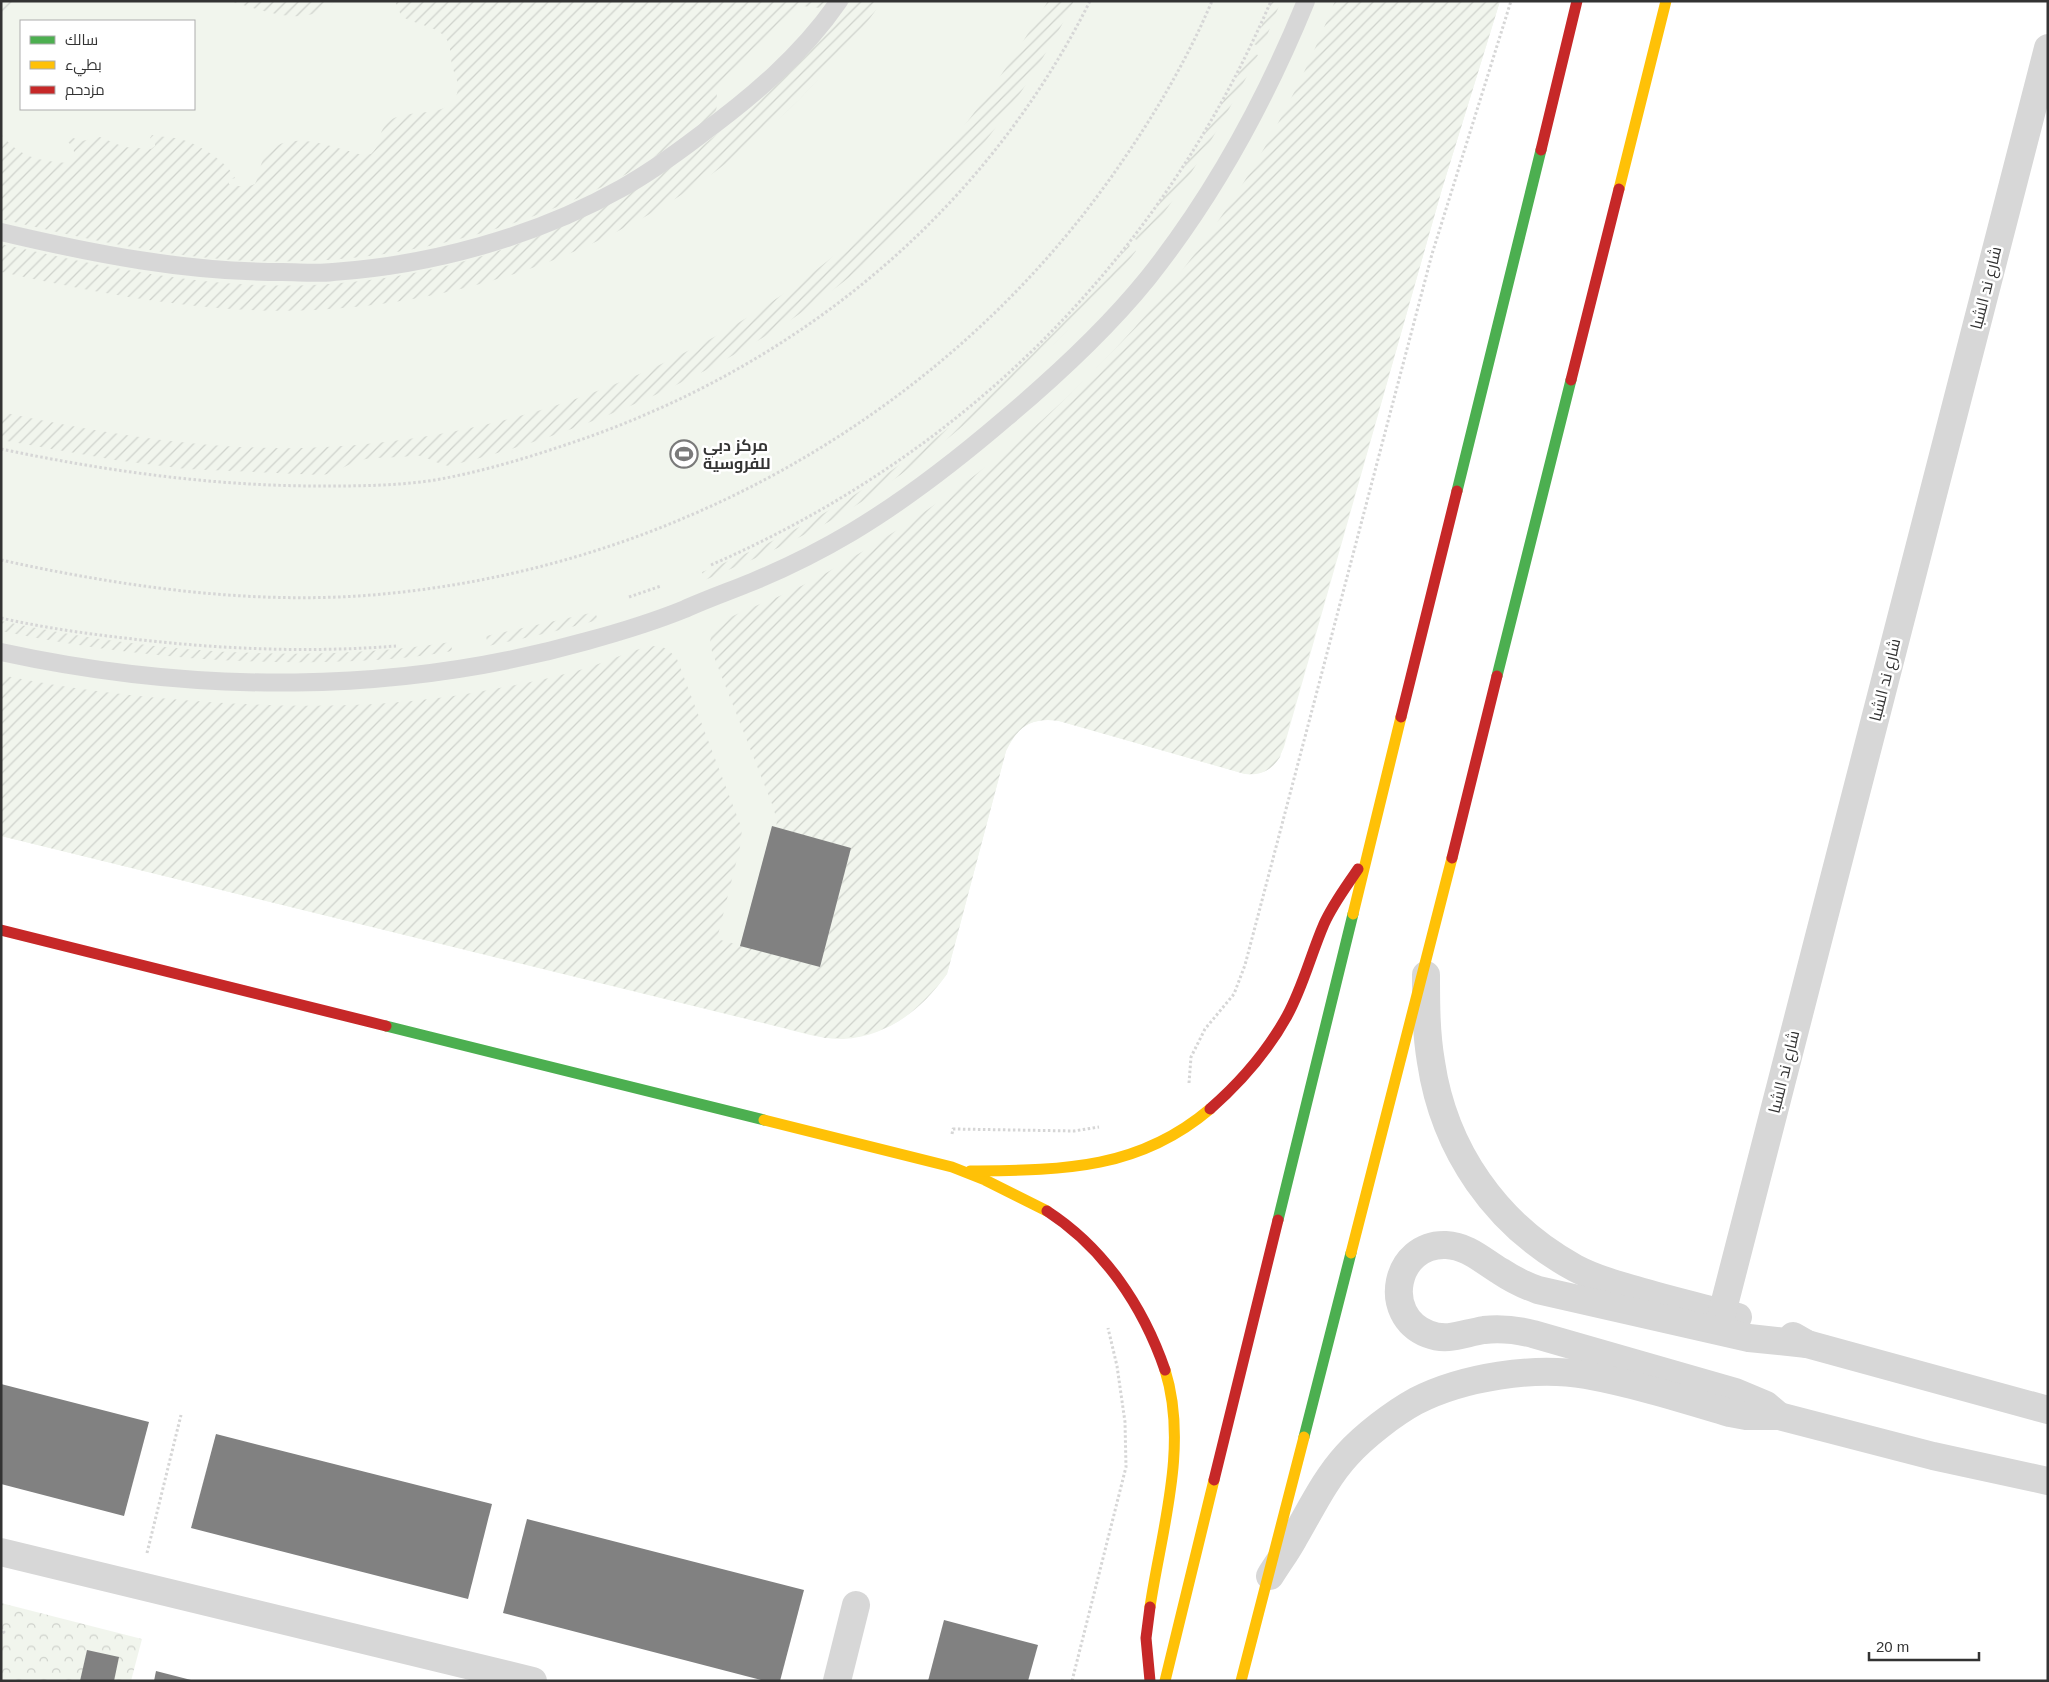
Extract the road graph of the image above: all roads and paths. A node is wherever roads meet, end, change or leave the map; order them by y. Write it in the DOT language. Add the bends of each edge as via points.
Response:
graph roads {
  1 [pos="839,1"];
  2 [pos="1090,1"];
  3 [pos="1212,1"];
  4 [pos="1271,1"];
  5 [pos="1306,1"];
  6 [pos="1511,1"];
  7 [pos="1577,1"];
  8 [pos="1666,1"];
  9 [pos="2048,48"];
  10 [pos="1,232"];
  11 [pos="1,449"];
  12 [pos="1,560"];
  13 [pos="710,566"];
  14 [pos="664,585"];
  15 [pos="626,598"];
  16 [pos="1,618"];
  17 [pos="401,645"];
  18 [pos="1,652"];
  19 [pos="1368,856"];
  20 [pos="1,930"];
  21 [pos="1426,960"];
  22 [pos="1183,1088"];
  23 [pos="1100,1126"];
  24 [pos="942,1164"];
  25 [pos="966,1171"];
  26 [pos="1722,1313"];
  27 [pos="1107,1323"];
  28 [pos="1808,1344"];
  29 [pos="2048,1410"];
  30 [pos="181,1415"];
  31 [pos="1779,1416"];
  32 [pos="2048,1481"];
  33 [pos="1,1552"];
  34 [pos="1266,1581"];
  35 [pos="139,1585"];
  36 [pos="856,1605"];
  37 [pos="1,1628"];
  38 [pos="1,1634"];
  39 [pos="533,1681"];
  40 [pos="837,1681"];
  41 [pos="1072,1681"];
  42 [pos="1150,1681"];
  43 [pos="1165,1681"];
  44 [pos="1241,1681"];
  1 -- 10 [label="lane" via="790,60 757,91 664,162 573,212 494,242 392,266 331,272 255,272 109,256"];
  2 -- 11 [label="path" via="1043,84 1005,138 962,189 890,262 798,333 737,371 612,430 486,468 434,480 371,486 283,486 192,480 113,470"];
  3 -- 12 [label="path" via="1176,76 1099,195 1058,246 1001,307 946,358 888,404 827,445 704,510 582,556 455,585 390,593 324,597 193,592 121,584"];
  4 -- 13 [label="path" via="1216,113 1159,204 1092,288 1035,348 973,405 877,476 822,511"];
  5 -- 18 [label="lane" via="1284,53 1225,167 1159,263 1099,333 1049,382 949,466 851,533 805,558 709,600 627,629 539,654 467,668 385,678 303,683 219,682 135,676"];
  6 -- 22 [label="path" via="1432,254 1245,965 1234,994 1205,1029 1191,1057 1189,1082"];
  7 -- 19 [label="main road"];
  8 -- 21 [label="main road"];
  9 -- 26 [label="street, شارع ند الشبا"];
  14 -- 15 [label="path"];
  16 -- 17 [label="path" via="104,636 228,648 342,649"];
  19 -- 25 [label="main road" via="1331,911 1288,1015 1272,1042 1233,1090 1209,1110 1155,1144 1095,1165"];
  19 -- 43 [label="main road"];
  20 -- 24 [label="main road"];
  21 -- 26 [label="street" via="1428,1038 1442,1110 1455,1144 1475,1179 1496,1206 1522,1233 1576,1269 1609,1282"];
  21 -- 34 [label="main road"];
  23 -- 24 [label="path" via="1074,1131 953,1128"];
  24 -- 25 [label="main road"];
  25 -- 42 [label="main road" via="1044,1209 1097,1252 1122,1283 1158,1353 1170,1391 1175,1435 1168,1510 1147,1632 1146,1660"];
  26 -- 28 [label="street" via="1767,1324"];
  27 -- 41 [label="path" via="1125,1422 1126,1467"];
  28 -- 29 [label="street"];
  28 -- 31 [label="street" via="1749,1338 1538,1290 1456,1246 1424,1250 1406,1265 1401,1276 1399,1302 1404,1314 1412,1324 1431,1335 1457,1337 1484,1330 1515,1330 1533,1334 1735,1392 1766,1405"];
  30 -- 35 [label="path"];
  31 -- 32 [label="street" via="1933,1456"];
  31 -- 34 [label="street" via="1738,1414 1585,1375 1510,1374 1458,1385 1416,1401 1379,1426 1348,1454 1326,1482"];
  33 -- 35 [label="street"];
  34 -- 44 [label="main road"];
  35 -- 39 [label="street"];
  36 -- 40 [label="street"];
  37 -- 38 [label="path" via="4,1632"];
}
